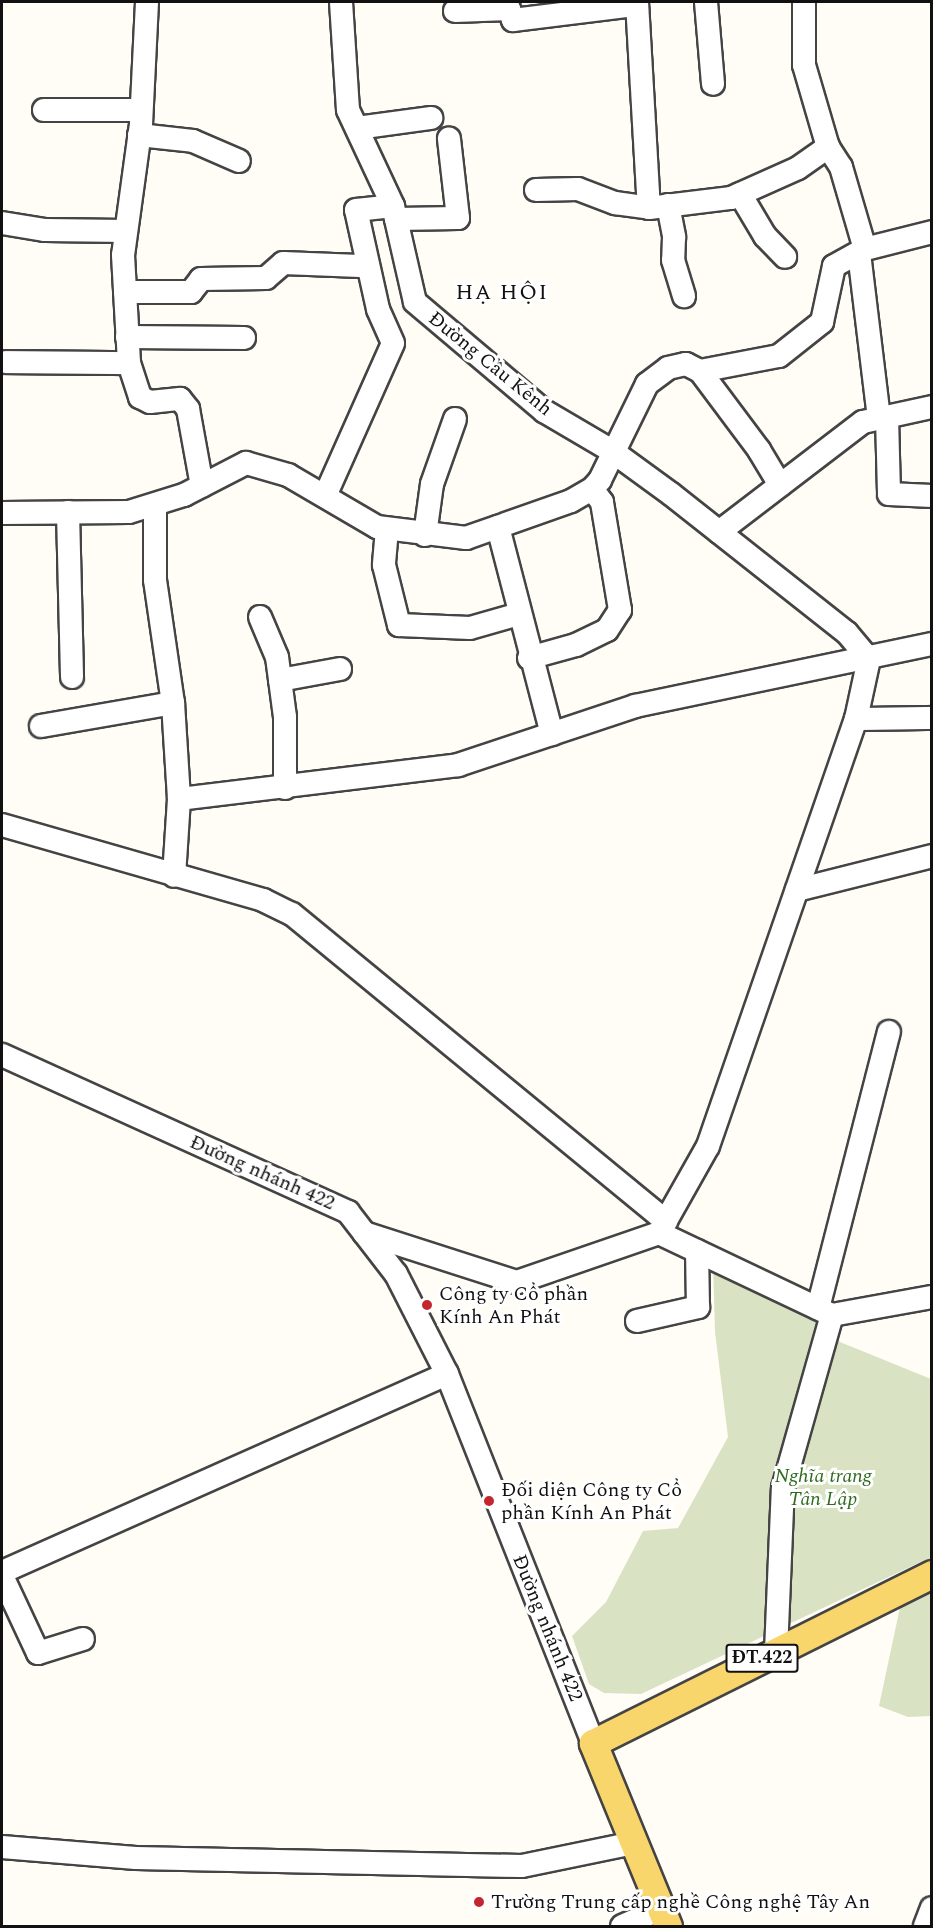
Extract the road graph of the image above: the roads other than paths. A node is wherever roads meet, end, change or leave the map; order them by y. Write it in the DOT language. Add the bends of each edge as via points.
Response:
graph roads {
  1 [pos="147,2"];
  2 [pos="340,2"];
  3 [pos="706,2"];
  4 [pos="804,2"];
  5 [pos="636,3"];
  6 [pos="455,13"];
  7 [pos="713,84"];
  8 [pos="44,110"];
  9 [pos="141,110"];
  10 [pos="431,118"];
  11 [pos="357,128"];
  12 [pos="139,135"];
  13 [pos="448,139"];
  14 [pos="828,147"];
  15 [pos="239,161"];
  16 [pos="536,190"];
  17 [pos="740,194"];
  18 [pos="659,207"];
  19 [pos="394,212"];
  20 [pos="2,223"];
  21 [pos="126,231"];
  22 [pos="932,232"];
  23 [pos="862,251"];
  24 [pos="784,258"];
  25 [pos="360,266"];
  26 [pos="125,292"];
  27 [pos="684,296"];
  28 [pos="127,337"];
  29 [pos="243,338"];
  30 [pos="6,362"];
  31 [pos="129,363"];
  32 [pos="700,372"];
  33 [pos="932,407"];
  34 [pos="883,418"];
  35 [pos="455,419"];
  36 [pos="612,451"];
  37 [pos="780,485"];
  38 [pos="202,486"];
  39 [pos="592,489"];
  40 [pos="325,496"];
  41 [pos="932,496"];
  42 [pos="154,506"];
  43 [pos="68,512"];
  44 [pos="2,513"];
  45 [pos="498,527"];
  46 [pos="387,529"];
  47 [pos="719,532"];
  48 [pos="425,535"];
  49 [pos="519,614"];
  50 [pos="260,617"];
  51 [pos="932,644"];
  52 [pos="529,658"];
  53 [pos="869,659"];
  54 [pos="340,669"];
  55 [pos="72,677"];
  56 [pos="280,680"];
  57 [pos="173,703"];
  58 [pos="932,718"];
  59 [pos="856,719"];
  60 [pos="41,726"];
  61 [pos="552,734"];
  62 [pos="285,788"];
  63 [pos="179,799"];
  64 [pos="2,825"];
  65 [pos="932,856"];
  66 [pos="174,876"];
  67 [pos="797,890"];
  68 [pos="889,1032"];
  69 [pos="2,1055"];
  70 [pos="662,1227"];
  71 [pos="364,1233"];
  72 [pos="697,1251"];
  73 [pos="932,1297"];
  74 [pos="825,1312"];
  75 [pos="637,1321"];
  76 [pos="447,1374"];
  77 [pos="2,1574"];
  78 [pos="932,1574"];
  79 [pos="82,1639"];
  80 [pos="776,1652"];
  81 [pos="593,1743"];
  82 [pos="634,1843"];
  83 [pos="2,1847"];
  84 [pos="932,1908"];
  85 [pos="665,1918"];
  86 [pos="622,1926"];
  87 [pos="925,1926"];
  1 -- 9 [label="street"];
  2 -- 11 [label="street, Đường Cầu Kênh" via="348,110"];
  3 -- 7 [label="street"];
  4 -- 14 [label="street" via="804,65"];
  5 -- 6 [label="street" via="513,20 509,9"];
  5 -- 18 [label="street"];
  8 -- 9 [label="street"];
  9 -- 12 [label="street"];
  10 -- 11 [label="street"];
  11 -- 19 [label="street, Đường Cầu Kênh"];
  12 -- 15 [label="street" via="193,141"];
  12 -- 21 [label="street"];
  13 -- 19 [label="street" via="458,218"];
  14 -- 17 [label="street" via="798,168"];
  14 -- 23 [label="street" via="842,167"];
  16 -- 18 [label="street" via="578,189 615,203"];
  17 -- 18 [label="street"];
  17 -- 24 [label="street" via="765,236"];
  18 -- 27 [label="street" via="675,237 673,260"];
  19 -- 36 [label="street, Đường Cầu Kênh" via="415,302 544,411"];
  19 -- 40 [label="street" via="356,210 378,309 393,344"];
  20 -- 21 [label="street" via="45,230"];
  21 -- 26 [label="street"];
  22 -- 23 [label="street"];
  23 -- 32 [label="street" via="834,266 822,322 779,356"];
  23 -- 34 [label="street"];
  25 -- 26 [label="street" via="283,263 266,278 201,279 191,292"];
  26 -- 28 [label="street"];
  28 -- 29 [label="street"];
  28 -- 31 [label="street"];
  30 -- 31 [label="street"];
  31 -- 38 [label="street" via="140,397 150,402 180,399 188,409"];
  32 -- 36 [label="street" via="678,364 647,384"];
  32 -- 37 [label="street" via="759,450"];
  33 -- 34 [label="street"];
  34 -- 37 [label="street" via="863,422"];
  34 -- 41 [label="street" via="889,494"];
  35 -- 48 [label="street" via="432,484"];
  36 -- 39 [label="street"];
  36 -- 47 [label="street, Đường Cầu Kênh"];
  37 -- 47 [label="street"];
  38 -- 40 [label="street" via="246,463 288,475"];
  38 -- 42 [label="street"];
  39 -- 45 [label="street" via="571,501"];
  39 -- 52 [label="street" via="602,502 620,610 607,630 576,645"];
  40 -- 46 [label="street"];
  42 -- 43 [label="street" via="129,512"];
  42 -- 57 [label="street" via="155,580"];
  43 -- 44 [label="street"];
  43 -- 55 [label="street"];
  45 -- 48 [label="street" via="466,538"];
  45 -- 49 [label="street"];
  46 -- 48 [label="street"];
  46 -- 49 [label="street" via="384,565 399,625 470,628"];
  47 -- 53 [label="street, Đường Cầu Kênh" via="847,633"];
  49 -- 52 [label="street"];
  50 -- 56 [label="street" via="277,657"];
  51 -- 53 [label="street"];
  52 -- 61 [label="street"];
  53 -- 59 [label="street"];
  53 -- 61 [label="street" via="635,706"];
  54 -- 56 [label="street"];
  56 -- 62 [label="street" via="285,717"];
  57 -- 60 [label="street"];
  57 -- 63 [label="street"];
  58 -- 59 [label="street"];
  59 -- 67 [label="street"];
  61 -- 62 [label="street" via="458,765"];
  62 -- 63 [label="street"];
  63 -- 66 [label="street"];
  64 -- 66 [label="street"];
  65 -- 67 [label="street"];
  66 -- 70 [label="street" via="263,900 292,914"];
  67 -- 70 [label="street" via="708,1146"];
  68 -- 74 [label="street"];
  69 -- 71 [label="street, Đường nhánh 422" via="348,1212"];
  70 -- 71 [label="street" via="517,1282"];
  70 -- 72 [label="street"];
  71 -- 76 [label="street, Đường nhánh 422" via="396,1274"];
  72 -- 74 [label="street"];
  72 -- 75 [label="street" via="698,1307"];
  73 -- 74 [label="street"];
  74 -- 80 [label="street" via="783,1488"];
  76 -- 77 [label="street"];
  76 -- 81 [label="street, Đường nhánh 422"];
  77 -- 79 [label="street" via="38,1653"];
  78 -- 80 [label="main road, ĐT.422"];
  80 -- 81 [label="main road, ĐT.422"];
  81 -- 82 [label="main road"];
  82 -- 83 [label="street" via="522,1866 136,1858"];
  82 -- 85 [label="main road"];
  84 -- 87 [label="street"];
  85 -- 86 [label="street"];
}
